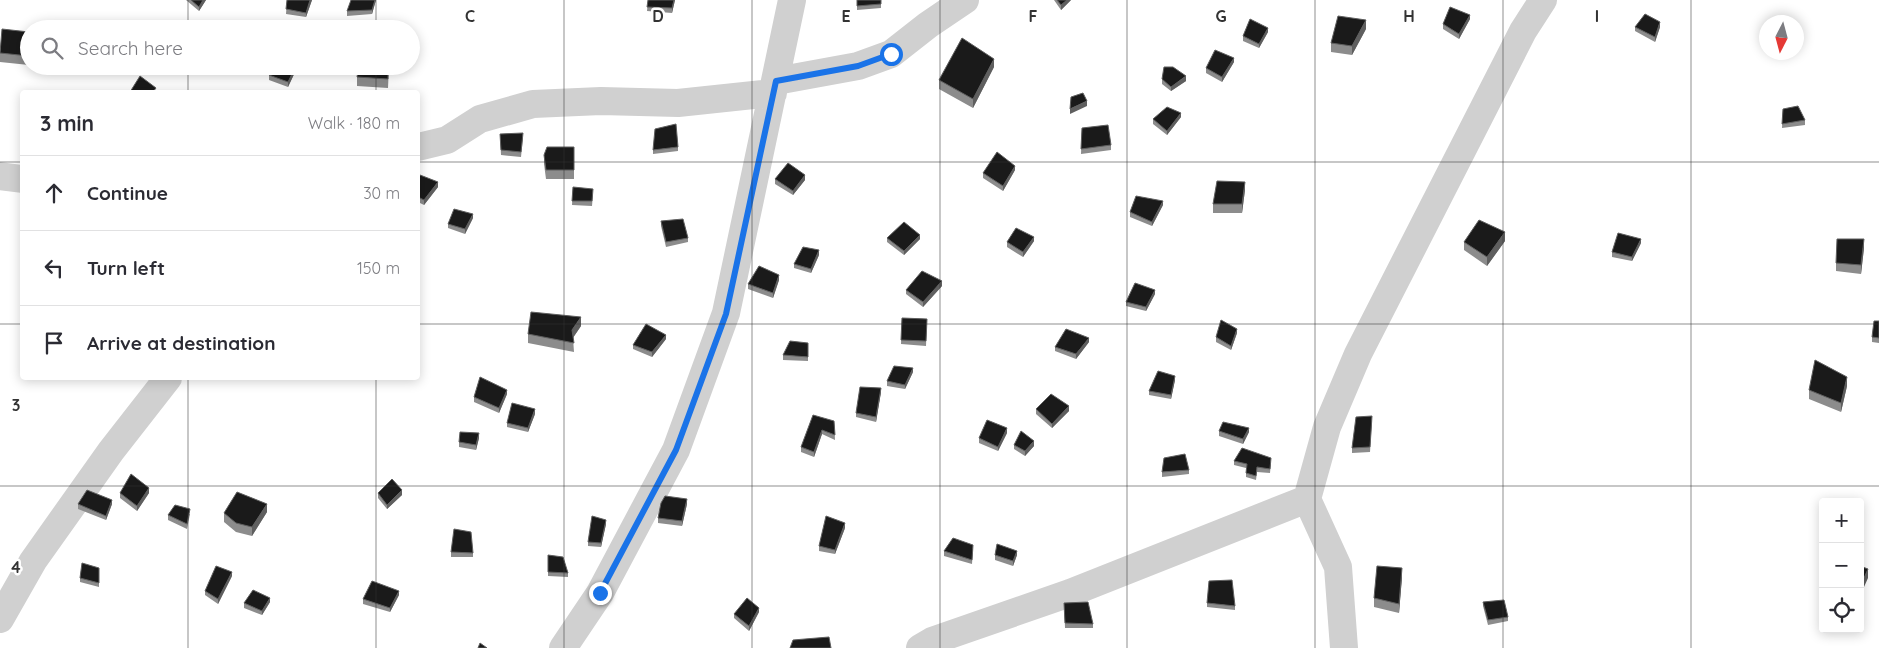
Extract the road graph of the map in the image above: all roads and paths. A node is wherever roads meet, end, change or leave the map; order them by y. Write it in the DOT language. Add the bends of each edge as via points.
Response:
graph roads {
  1 [pos="792,0"];
  2 [pos="965,0"];
  3 [pos="1543,0"];
  4 [pos="774,87"];
  5 [pos="420,147"];
  6 [pos="0,176"];
  7 [pos="20,179"];
  8 [pos="166,380"];
  9 [pos="1307,499"];
  10 [pos="0,619"];
  11 [pos="563,648"];
  12 [pos="920,648"];
  13 [pos="1344,648"];
  1 -- 4 [label="street"];
  2 -- 4 [label="street" via="891,54 858,66"];
  3 -- 9 [label="street" via="1523,31 1358,354 1327,427"];
  4 -- 5 [label="street" via="678,103 601,101 532,104 480,119 447,140"];
  4 -- 11 [label="street" via="726,314 676,450 600,593"];
  6 -- 7 [label="street"];
  8 -- 10 [label="street" via="33,561"];
  9 -- 12 [label="street" via="1070,593"];
  9 -- 13 [label="street" via="1338,567"];
}
